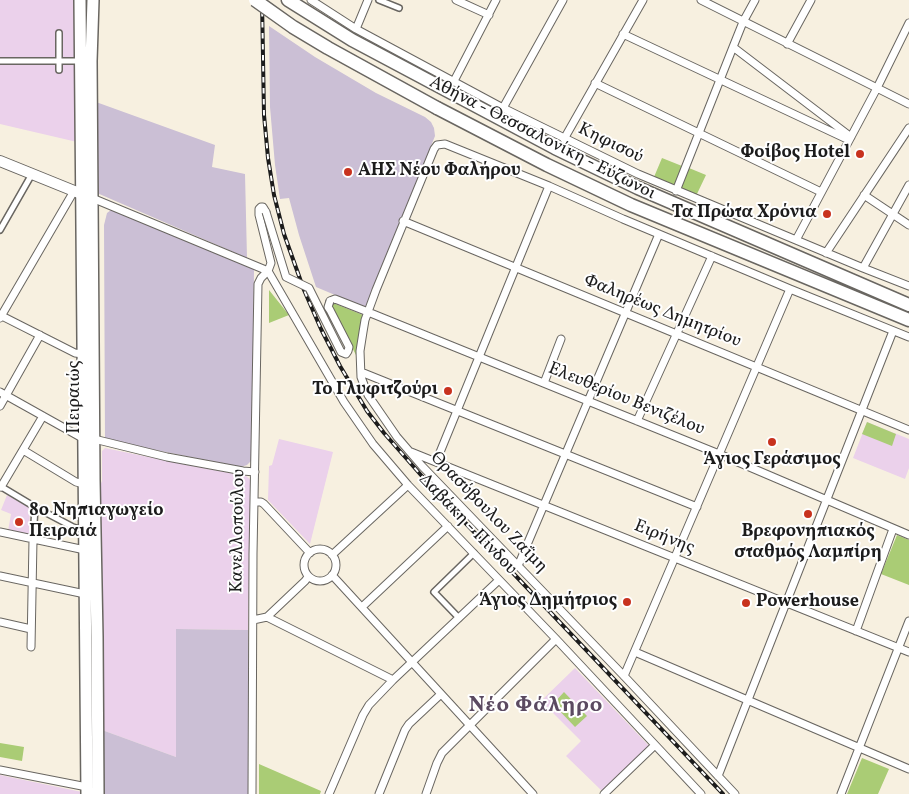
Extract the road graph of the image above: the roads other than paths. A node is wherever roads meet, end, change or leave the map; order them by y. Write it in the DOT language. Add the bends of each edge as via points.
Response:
graph roads {
  1 [pos="80,0"];
  2 [pos="92,0"];
  3 [pos="255,0"];
  4 [pos="288,0"];
  5 [pos="311,0"];
  6 [pos="368,0"];
  7 [pos="379,0"];
  8 [pos="456,0"];
  9 [pos="496,0"];
  10 [pos="563,0"];
  11 [pos="643,0"];
  12 [pos="701,0"];
  13 [pos="755,0"];
  14 [pos="811,0"];
  15 [pos="399,8"];
  16 [pos="489,15"];
  17 [pos="743,22"];
  18 [pos="909,23"];
  19 [pos="356,29"];
  20 [pos="59,33"];
  21 [pos="623,34"];
  22 [pos="787,44"];
  23 [pos="733,46"];
  24 [pos="0,61"];
  25 [pos="59,61"];
  26 [pos="81,61"];
  27 [pos="59,70"];
  28 [pos="720,79"];
  29 [pos="454,81"];
  30 [pos="595,84"];
  31 [pos="877,88"];
  32 [pos="909,104"];
  33 [pos="503,108"];
  34 [pos="909,128"];
  35 [pos="698,133"];
  36 [pos="564,139"];
  37 [pos="850,139"];
  38 [pos="0,161"];
  39 [pos="32,174"];
  40 [pos="909,185"];
  41 [pos="549,186"];
  42 [pos="676,191"];
  43 [pos="821,192"];
  44 [pos="83,194"];
  45 [pos="864,195"];
  46 [pos="892,214"];
  47 [pos="404,221"];
  48 [pos="909,225"];
  49 [pos="0,230"];
  50 [pos="660,234"];
  51 [pos="796,240"];
  52 [pos="826,253"];
  53 [pos="712,256"];
  54 [pos="515,268"];
  55 [pos="863,268"];
  56 [pos="268,271"];
  57 [pos="909,286"];
  58 [pos="790,289"];
  59 [pos="909,304"];
  60 [pos="368,312"];
  61 [pos="626,313"];
  62 [pos="0,316"];
  63 [pos="909,320"];
  64 [pos="893,331"];
  65 [pos="676,334"];
  66 [pos="40,335"];
  67 [pos="909,337"];
  68 [pos="561,339"];
  69 [pos="83,354"];
  70 [pos="479,357"];
  71 [pos="756,367"];
  72 [pos="361,372"];
  73 [pos="544,383"];
  74 [pos="3,394"];
  75 [pos="588,401"];
  76 [pos="0,406"];
  77 [pos="457,410"];
  78 [pos="862,410"];
  79 [pos="43,416"];
  80 [pos="637,421"];
  81 [pos="909,430"];
  82 [pos="89,439"];
  83 [pos="23,450"];
  84 [pos="408,451"];
  85 [pos="566,454"];
  86 [pos="719,454"];
  87 [pos="436,462"];
  88 [pos="255,472"];
  89 [pos="84,484"];
  90 [pos="408,485"];
  91 [pos="1,486"];
  92 [pos="826,500"];
  93 [pos="254,502"];
  94 [pos="544,506"];
  95 [pos="35,507"];
  96 [pos="697,507"];
  97 [pos="448,526"];
  98 [pos="893,529"];
  99 [pos="85,530"];
  100 [pos="0,532"];
  101 [pos="909,535"];
  102 [pos="33,540"];
  103 [pos="85,550"];
  104 [pos="310,553"];
  105 [pos="474,553"];
  106 [pos="332,555"];
  107 [pos="675,558"];
  108 [pos="518,566"];
  109 [pos="332,575"];
  110 [pos="0,576"];
  111 [pos="308,577"];
  112 [pos="499,580"];
  113 [pos="32,582"];
  114 [pos="85,594"];
  115 [pos="786,603"];
  116 [pos="362,607"];
  117 [pos="267,617"];
  118 [pos="459,618"];
  119 [pos="253,620"];
  120 [pos="909,621"];
  121 [pos="0,622"];
  122 [pos="31,629"];
  123 [pos="856,631"];
  124 [pos="556,639"];
  125 [pos="31,647"];
  126 [pos="899,648"];
  127 [pos="635,652"];
  128 [pos="909,652"];
  129 [pos="412,662"];
  130 [pos="624,676"];
  131 [pos="393,680"];
  132 [pos="441,694"];
  133 [pos="748,701"];
  134 [pos="469,725"];
  135 [pos="655,745"];
  136 [pos="859,748"];
  137 [pos="909,769"];
  138 [pos="0,770"];
  139 [pos="718,776"];
  140 [pos="87,791"];
  141 [pos="608,793"];
  142 [pos="98,794"];
  143 [pos="252,794"];
  144 [pos="329,794"];
  145 [pos="379,794"];
  146 [pos="426,794"];
  147 [pos="532,794"];
  148 [pos="701,794"];
  149 [pos="735,794"];
  150 [pos="840,794"];
  1 -- 26 [label="main road, Πειραιώς"];
  2 -- 44 [label="main road, Πειραιώς"];
  3 -- 63 [label="highway, Αθήνα - Θεσσαλονίκη - Εύζωνοι, bridge" via="344,58 547,165 631,205"];
  4 -- 59 [label="highway, Αθήνα - Θεσσαλονίκη - Εύζωνοι" via="352,40 555,148 638,188"];
  5 -- 19 [label="street, Κηφισού"];
  6 -- 19 [label="street"];
  7 -- 15 [label="street"];
  8 -- 16 [label="street"];
  9 -- 16 [label="street"];
  10 -- 33 [label="street"];
  11 -- 21 [label="street"];
  12 -- 17 [label="street"];
  13 -- 17 [label="street"];
  14 -- 22 [label="street"];
  16 -- 29 [label="street"];
  17 -- 22 [label="street"];
  17 -- 23 [label="street"];
  18 -- 31 [label="street"];
  19 -- 29 [label="street, Κηφισού"];
  20 -- 25 [label="street"];
  21 -- 28 [label="street"];
  21 -- 30 [label="street"];
  22 -- 31 [label="street"];
  23 -- 28 [label="street"];
  23 -- 37 [label="street"];
  24 -- 25 [label="street"];
  25 -- 26 [label="street"];
  25 -- 27 [label="street"];
  26 -- 44 [label="main road, Πειραιώς"];
  28 -- 35 [label="street"];
  28 -- 37 [label="street"];
  29 -- 33 [label="street, Κηφισού"];
  30 -- 35 [label="street"];
  30 -- 36 [label="street"];
  31 -- 32 [label="street"];
  31 -- 37 [label="street"];
  33 -- 36 [label="street, Κηφισού"];
  34 -- 45 [label="street"];
  35 -- 42 [label="street"];
  35 -- 43 [label="street"];
  36 -- 42 [label="street, Κηφισού"];
  37 -- 43 [label="street"];
  38 -- 39 [label="main road"];
  39 -- 44 [label="main road"];
  39 -- 49 [label="street"];
  40 -- 46 [label="street"];
  41 -- 47 [label="street, Θρασύβουλου Ζαΐμη" via="442,143 429,158"];
  41 -- 50 [label="street"];
  41 -- 54 [label="street"];
  42 -- 51 [label="street, Κηφισού"];
  43 -- 51 [label="street"];
  44 -- 56 [label="street"];
  44 -- 62 [label="street"];
  44 -- 69 [label="main road, Πειραιώς"];
  44 -- 82 [label="main road, Πειραιώς"];
  45 -- 46 [label="street"];
  45 -- 52 [label="street"];
  46 -- 48 [label="street"];
  46 -- 55 [label="street"];
  47 -- 54 [label="street, Φαληρέως Δημητρίου"];
  47 -- 60 [label="street, Θρασύβουλου Ζαΐμη"];
  50 -- 53 [label="street"];
  50 -- 61 [label="street"];
  51 -- 52 [label="street, Κηφισού"];
  52 -- 55 [label="street, Κηφισού"];
  53 -- 58 [label="street"];
  53 -- 65 [label="street"];
  54 -- 61 [label="street, Φαληρέως Δημητρίου"];
  54 -- 70 [label="street"];
  55 -- 57 [label="street, Κηφισού"];
  56 -- 60 [label="street, Ελευθερίου Βενιζέλου, bridge" via="271,263 259,214 262,206 286,277 309,288 341,352 346,354 349,348 328,307 330,301 334,299"];
  56 -- 88 [label="street, Κανελλοπούλου" via="258,283"];
  56 -- 90 [label="street, Δαβάκη - Πίνδου" via="344,402 368,438"];
  58 -- 64 [label="street"];
  58 -- 71 [label="street"];
  60 -- 70 [label="street, Ελευθερίου Βενιζέλου"];
  60 -- 72 [label="street, Θρασύβουλου Ζαΐμη" via="361,345"];
  61 -- 65 [label="street, Φαληρέως Δημητρίου"];
  61 -- 75 [label="street"];
  62 -- 66 [label="street"];
  64 -- 67 [label="street"];
  64 -- 78 [label="street"];
  65 -- 71 [label="street, Φαληρέως Δημητρίου"];
  65 -- 80 [label="street"];
  66 -- 69 [label="street"];
  66 -- 74 [label="street"];
  68 -- 73 [label="street"];
  69 -- 82 [label="main road, Πειραιώς"];
  70 -- 73 [label="street, Ελευθερίου Βενιζέλου"];
  70 -- 77 [label="street"];
  71 -- 78 [label="street, Φαληρέως Δημητρίου"];
  71 -- 86 [label="street"];
  72 -- 77 [label="street"];
  72 -- 84 [label="street, Θρασύβουλου Ζαΐμη" via="368,395"];
  73 -- 75 [label="street, Ελευθερίου Βενιζέλου"];
  74 -- 76 [label="street"];
  74 -- 79 [label="street"];
  75 -- 80 [label="street, Ελευθερίου Βενιζέλου"];
  75 -- 85 [label="street"];
  77 -- 85 [label="street"];
  77 -- 87 [label="street"];
  78 -- 81 [label="street, Φαληρέως Δημητρίου"];
  78 -- 92 [label="street"];
  79 -- 82 [label="street"];
  79 -- 83 [label="street"];
  80 -- 86 [label="street, Ελευθερίου Βενιζέλου"];
  82 -- 88 [label="street"];
  82 -- 89 [label="main road, Πειραιώς"];
  82 -- 142 [label="main road, Πειραιώς"];
  83 -- 89 [label="street"];
  83 -- 91 [label="street"];
  84 -- 87 [label="street, Ειρήνης"];
  84 -- 108 [label="street, Θρασύβουλου Ζαΐμη"];
  85 -- 94 [label="street"];
  85 -- 96 [label="street"];
  86 -- 92 [label="street, Ελευθερίου Βενιζέλου"];
  86 -- 96 [label="street"];
  87 -- 94 [label="street, Ειρήνης"];
  88 -- 93 [label="street, Κανελλοπούλου"];
  89 -- 99 [label="main road, Πειραιώς"];
  90 -- 97 [label="street, Δαβάκη - Πίνδου"];
  90 -- 106 [label="street"];
  91 -- 95 [label="street"];
  92 -- 98 [label="street, Ελευθερίου Βενιζέλου"];
  92 -- 115 [label="street"];
  93 -- 104 [label="street" via="264,504"];
  93 -- 119 [label="street, Κανελλοπούλου"];
  94 -- 107 [label="street, Ειρήνης"];
  94 -- 108 [label="street"];
  95 -- 99 [label="street"];
  95 -- 102 [label="street"];
  96 -- 107 [label="street"];
  97 -- 105 [label="street, Δαβάκη - Πίνδου"];
  97 -- 116 [label="street"];
  98 -- 101 [label="street, Ελευθερίου Βενιζέλου"];
  98 -- 123 [label="street"];
  99 -- 103 [label="main road, Πειραιώς"];
  100 -- 102 [label="street"];
  102 -- 103 [label="street"];
  102 -- 113 [label="street"];
  103 -- 114 [label="main road, Πειραιώς"];
  104 -- 106 [label="street" via="320,549"];
  104 -- 111 [label="street" via="304,564"];
  105 -- 112 [label="street, Δαβάκη - Πίνδου"];
  105 -- 118 [label="street" via="434,592"];
  106 -- 109 [label="street" via="336,566"];
  107 -- 115 [label="street, Ειρήνης"];
  107 -- 127 [label="street"];
  108 -- 130 [label="street, Θρασύβουλου Ζαΐμη"];
  109 -- 111 [label="street" via="322,581"];
  109 -- 116 [label="street"];
  110 -- 113 [label="street"];
  111 -- 117 [label="street"];
  112 -- 118 [label="street"];
  112 -- 124 [label="street, Δαβάκη - Πίνδου"];
  113 -- 114 [label="street"];
  113 -- 122 [label="street"];
  114 -- 140 [label="main road, Πειραιώς"];
  115 -- 123 [label="street, Ειρήνης"];
  115 -- 133 [label="street"];
  116 -- 129 [label="street"];
  117 -- 119 [label="street"];
  117 -- 131 [label="street"];
  118 -- 129 [label="street"];
  119 -- 143 [label="street, Κανελλοπούλου"];
  120 -- 126 [label="street"];
  121 -- 122 [label="street"];
  122 -- 125 [label="street"];
  123 -- 126 [label="street, Ειρήνης"];
  124 -- 134 [label="street"];
  124 -- 135 [label="street, Δαβάκη - Πίνδου"];
  126 -- 128 [label="street, Ειρήνης"];
  126 -- 136 [label="street"];
  127 -- 130 [label="street"];
  127 -- 133 [label="street"];
  129 -- 131 [label="street"];
  129 -- 132 [label="street"];
  130 -- 139 [label="street, Θρασύβουλου Ζαΐμη"];
  131 -- 144 [label="street" via="363,714"];
  132 -- 134 [label="street"];
  132 -- 145 [label="street" via="405,730"];
  133 -- 136 [label="street"];
  133 -- 139 [label="street"];
  134 -- 146 [label="street" via="442,753"];
  134 -- 147 [label="street"];
  135 -- 141 [label="street"];
  135 -- 148 [label="street, Δαβάκη - Πίνδου"];
  136 -- 137 [label="street"];
  136 -- 150 [label="street"];
  138 -- 140 [label="street"];
  139 -- 149 [label="street, Θρασύβουλου Ζαΐμη"];
}
